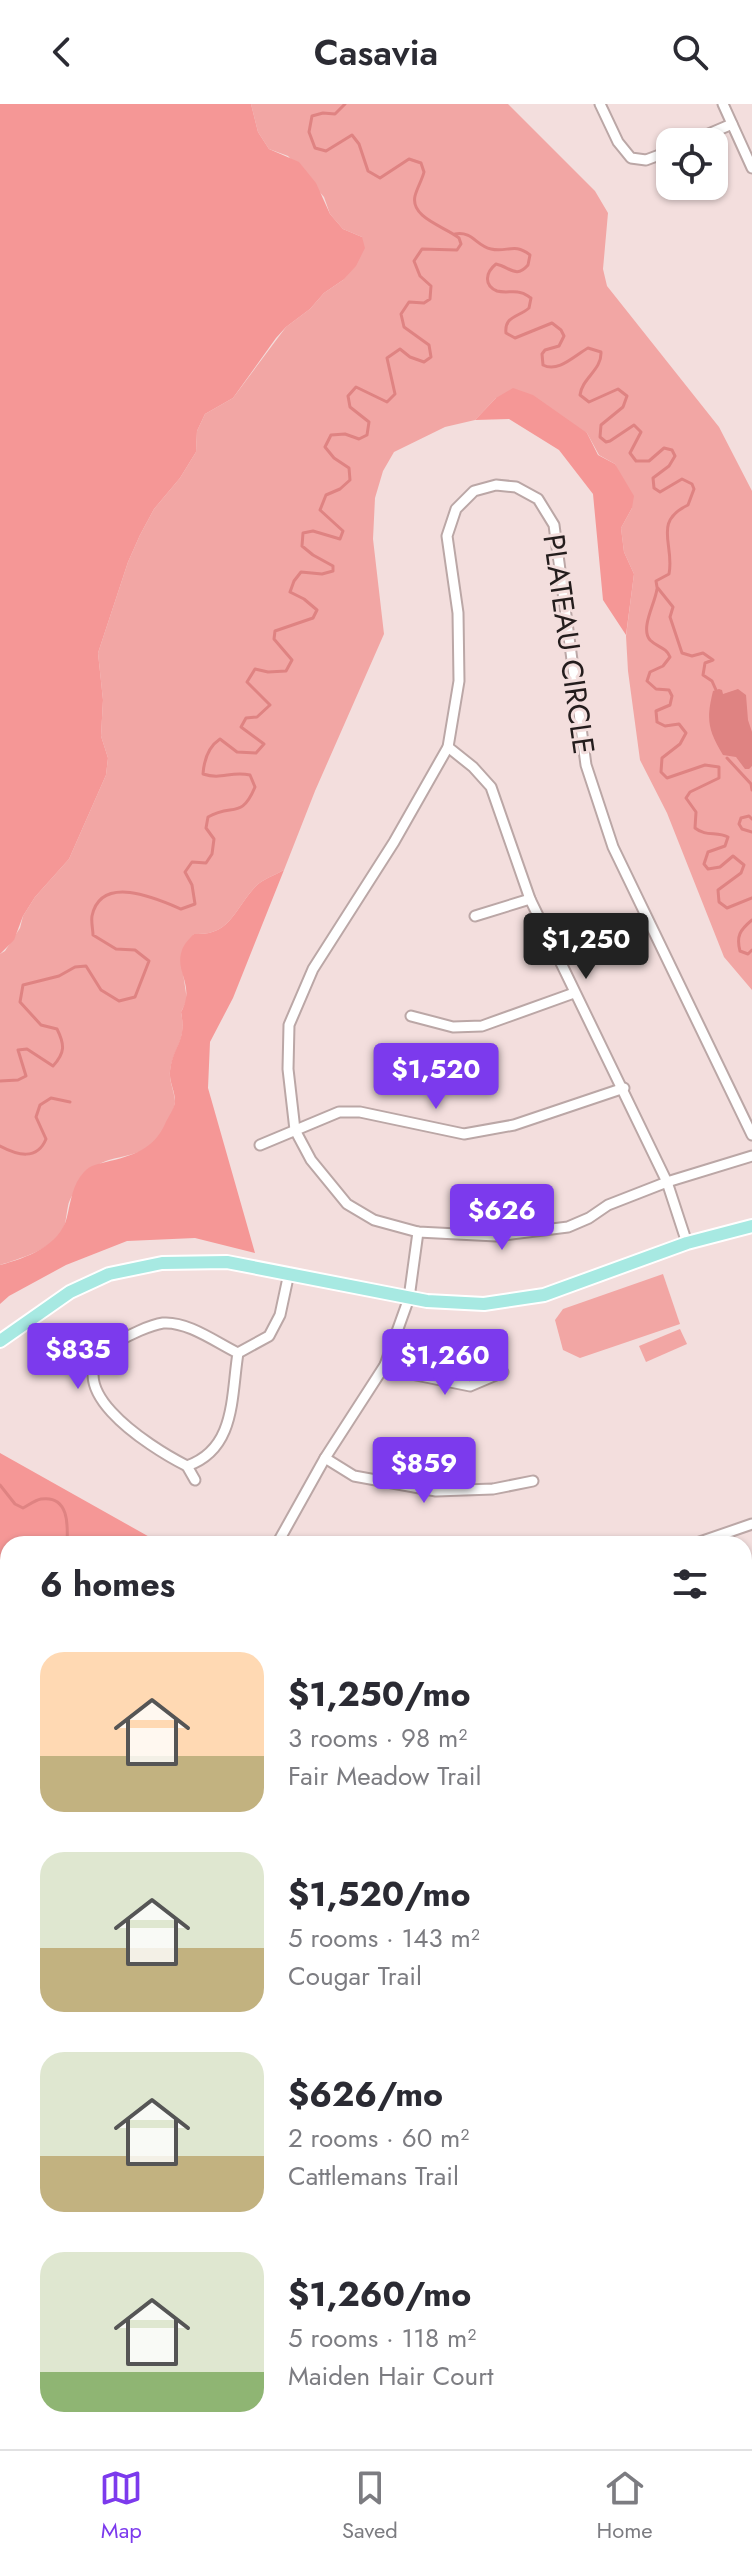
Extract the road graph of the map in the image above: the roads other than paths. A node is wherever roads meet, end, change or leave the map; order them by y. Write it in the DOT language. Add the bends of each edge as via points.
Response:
graph roads {
  1 [pos="600,104"];
  2 [pos="723,104"];
  3 [pos="732,124"];
  4 [pos="723,128"];
  5 [pos="656,156"];
  6 [pos="752,168"];
  7 [pos="448,747"];
  8 [pos="530,899"];
  9 [pos="475,916"];
  10 [pos="574,993"];
  11 [pos="411,1016"];
  12 [pos="624,1088"];
  13 [pos="295,1130"];
  14 [pos="752,1135"];
  15 [pos="260,1145"];
  16 [pos="752,1156"];
  17 [pos="667,1182"];
  18 [pos="752,1226"];
  19 [pos="418,1232"];
  20 [pos="687,1243"];
  21 [pos="289,1273"];
  22 [pos="409,1298"];
  23 [pos="0,1341"];
  24 [pos="238,1353"];
  25 [pos="385,1365"];
  26 [pos="503,1372"];
  27 [pos="325,1458"];
  28 [pos="187,1466"];
  29 [pos="195,1480"];
  30 [pos="533,1481"];
  31 [pos="752,1524"];
  32 [pos="281,1536"];
  33 [pos="717,1536"];
  1 -- 5 [label="street" via="631,158"];
  2 -- 3 [label="street"];
  3 -- 4 [label="street"];
  3 -- 6 [label="street"];
  7 -- 8 [label="street" via="491,787"];
  7 -- 13 [label="street, PLATEAU CIRCLE" via="313,969 289,1025"];
  7 -- 14 [label="street, PLATEAU CIRCLE" via="459,681 458,613 447,536 456,509 474,491 516,487 538,499 554,525 586,765 613,847"];
  8 -- 9 [label="street"];
  8 -- 10 [label="street"];
  10 -- 11 [label="street" via="482,1026 453,1027"];
  10 -- 12 [label="street"];
  12 -- 13 [label="street" via="514,1125 464,1134 360,1112 339,1112"];
  12 -- 17 [label="street"];
  13 -- 15 [label="street"];
  13 -- 19 [label="street" via="311,1160 347,1204 374,1220"];
  16 -- 17 [label="street"];
  17 -- 19 [label="street" via="568,1227 496,1236"];
  17 -- 20 [label="street"];
  18 -- 20 [label="main road"];
  19 -- 22 [label="street"];
  20 -- 22 [label="main road" via="526,1299 464,1305"];
  21 -- 22 [label="main road"];
  21 -- 23 [label="main road" via="207,1261 109,1274 70,1292"];
  21 -- 24 [label="street" via="280,1315 269,1336"];
  22 -- 25 [label="street"];
  24 -- 28 [label="street" via="226,1431 202,1461"];
  24 -- 28 [label="street" via="186,1327 163,1323 124,1338 96,1359 94,1390 104,1405"];
  25 -- 26 [label="street" via="470,1386"];
  25 -- 27 [label="street"];
  27 -- 30 [label="street" via="354,1476 436,1491"];
  27 -- 32 [label="street"];
  28 -- 29 [label="street"];
  31 -- 33 [label="street"];
}
